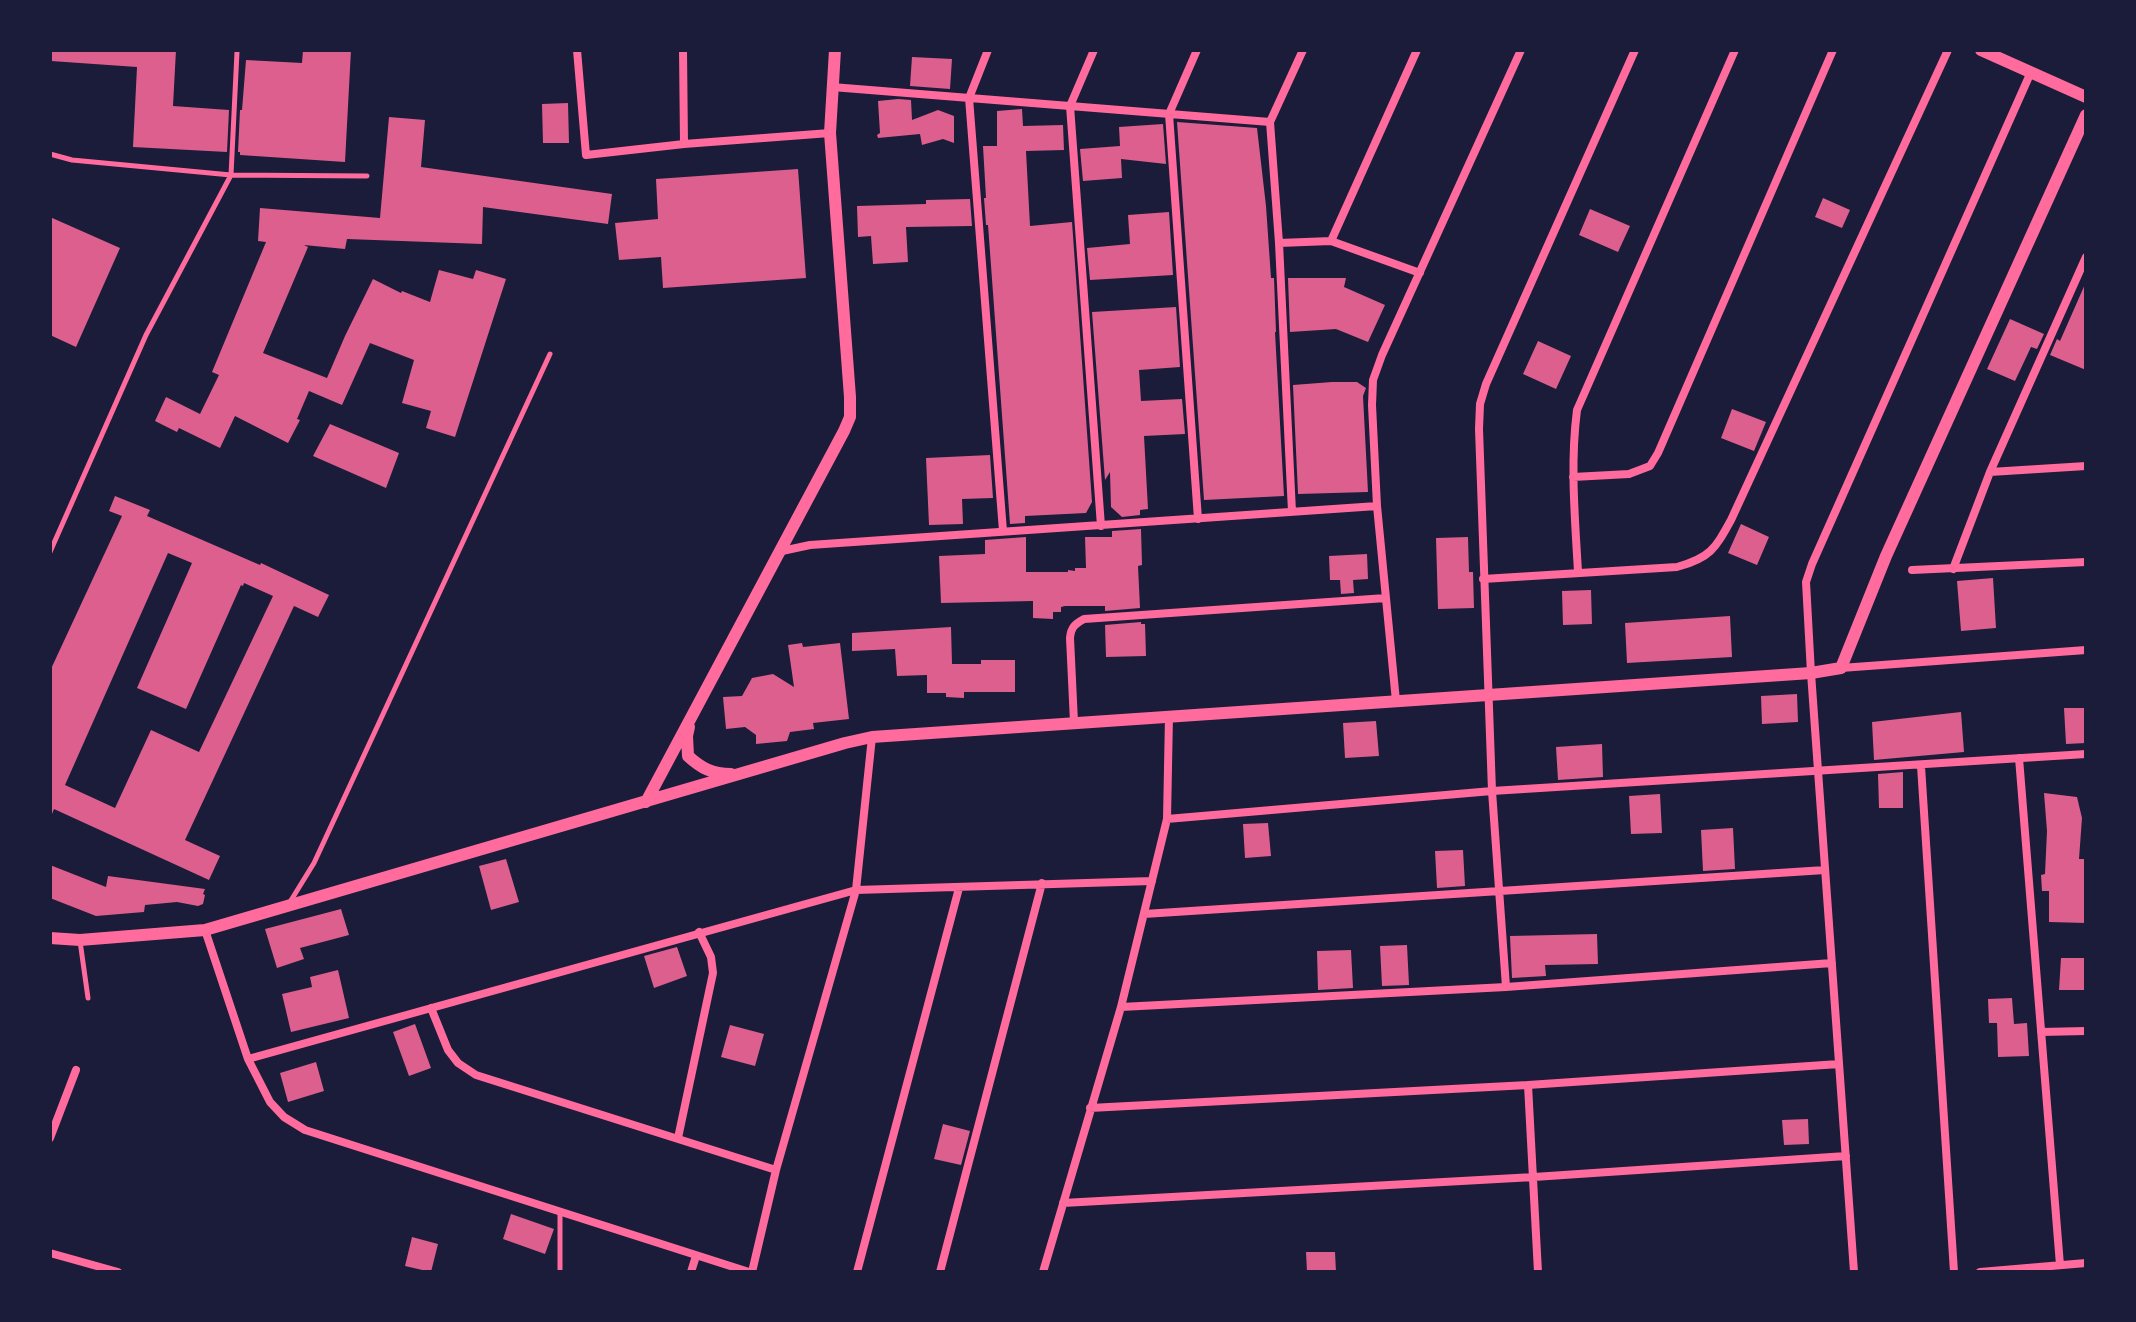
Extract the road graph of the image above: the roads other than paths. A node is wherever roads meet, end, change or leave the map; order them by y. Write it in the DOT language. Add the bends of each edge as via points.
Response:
graph roads {
  1 [pos="577,50"];
  2 [pos="683,50"];
  3 [pos="835,50"];
  4 [pos="988,50"];
  5 [pos="1094,50"];
  6 [pos="1197,50"];
  7 [pos="1303,50"];
  8 [pos="1417,50"];
  9 [pos="1521,50"];
  10 [pos="1635,50"];
  11 [pos="1735,50"];
  12 [pos="1833,50"];
  13 [pos="1948,50"];
  14 [pos="1981,50"];
  15 [pos="237,52"];
  16 [pos="2031,72"];
  17 [pos="832,87"];
  18 [pos="2086,97"];
  19 [pos="969,98"];
  20 [pos="1070,106"];
  21 [pos="1169,114"];
  22 [pos="2086,115"];
  23 [pos="1270,122"];
  24 [pos="830,133"];
  25 [pos="684,144"];
  26 [pos="50,154"];
  27 [pos="231,175"];
  28 [pos="367,176"];
  29 [pos="1331,241"];
  30 [pos="1279,243"];
  31 [pos="2086,257"];
  32 [pos="1420,273"];
  33 [pos="550,354"];
  34 [pos="2086,466"];
  35 [pos="1990,472"];
  36 [pos="1573,477"];
  37 [pos="1377,506"];
  38 [pos="1292,512"];
  39 [pos="1198,519"];
  40 [pos="1101,526"];
  41 [pos="1003,531"];
  42 [pos="782,551"];
  43 [pos="50,552"];
  44 [pos="2086,562"];
  45 [pos="1953,569"];
  46 [pos="1912,570"];
  47 [pos="1578,572"];
  48 [pos="1483,579"];
  49 [pos="1386,598"];
  50 [pos="2086,650"];
  51 [pos="1841,668"];
  52 [pos="1811,673"];
  53 [pos="1487,695"];
  54 [pos="1396,701"];
  55 [pos="692,716"];
  56 [pos="1169,716"];
  57 [pos="1074,722"];
  58 [pos="872,737"];
  59 [pos="2086,754"];
  60 [pos="2019,758"];
  61 [pos="1921,766"];
  62 [pos="1818,771"];
  63 [pos="742,773"];
  64 [pos="1492,791"];
  65 [pos="646,802"];
  66 [pos="1167,819"];
  67 [pos="1825,870"];
  68 [pos="1152,881"];
  69 [pos="1042,883"];
  70 [pos="959,888"];
  71 [pos="856,890"];
  72 [pos="1499,890"];
  73 [pos="288,906"];
  74 [pos="1144,914"];
  75 [pos="205,930"];
  76 [pos="699,932"];
  77 [pos="50,938"];
  78 [pos="80,940"];
  79 [pos="1832,963"];
  80 [pos="1506,987"];
  81 [pos="88,998"];
  82 [pos="1121,1007"];
  83 [pos="431,1008"];
  84 [pos="2086,1031"];
  85 [pos="2041,1032"];
  86 [pos="248,1059"];
  87 [pos="1839,1064"];
  88 [pos="76,1070"];
  89 [pos="1528,1085"];
  90 [pos="1090,1108"];
  91 [pos="50,1138"];
  92 [pos="678,1138"];
  93 [pos="1846,1156"];
  94 [pos="776,1170"];
  95 [pos="1534,1177"];
  96 [pos="1063,1203"];
  97 [pos="560,1212"];
  98 [pos="50,1253"];
  99 [pos="696,1256"];
  100 [pos="2086,1263"];
  101 [pos="2060,1265"];
  102 [pos="118,1272"];
  103 [pos="560,1272"];
  104 [pos="691,1272"];
  105 [pos="751,1272"];
  106 [pos="857,1272"];
  107 [pos="940,1272"];
  108 [pos="1043,1272"];
  109 [pos="1538,1272"];
  110 [pos="1854,1272"];
  111 [pos="1954,1272"];
  112 [pos="1980,1272"];
  1 -- 25 [label="street" via="586,155"];
  2 -- 25 [label="street"];
  3 -- 17 [label="street"];
  4 -- 19 [label="street"];
  5 -- 20 [label="street"];
  6 -- 21 [label="street"];
  7 -- 23 [label="street"];
  8 -- 29 [label="street"];
  9 -- 32 [label="street"];
  10 -- 48 [label="street" via="1480,404"];
  11 -- 36 [label="street" via="1577,410"];
  12 -- 36 [label="street" via="1658,453 1650,466 1629,474"];
  13 -- 47 [label="street" via="1717,546 1699,561 1677,567"];
  14 -- 16 [label="street"];
  15 -- 27 [label="lane"];
  16 -- 18 [label="street"];
  16 -- 52 [label="street" via="1812,564 1806,582"];
  17 -- 19 [label="street"];
  17 -- 24 [label="street"];
  19 -- 20 [label="street"];
  19 -- 41 [label="street"];
  20 -- 21 [label="street"];
  20 -- 40 [label="street"];
  21 -- 23 [label="street"];
  21 -- 39 [label="street"];
  22 -- 51 [label="street" via="1886,556"];
  23 -- 30 [label="street"];
  24 -- 25 [label="street"];
  24 -- 42 [label="street" via="850,417"];
  26 -- 27 [label="lane"];
  27 -- 28 [label="lane"];
  27 -- 43 [label="lane" via="146,335"];
  29 -- 30 [label="street"];
  29 -- 32 [label="street"];
  30 -- 38 [label="street"];
  31 -- 35 [label="street"];
  32 -- 37 [label="street" via="1373,380"];
  33 -- 73 [label="lane" via="314,863"];
  34 -- 35 [label="street"];
  35 -- 45 [label="street"];
  36 -- 47 [label="street"];
  37 -- 38 [label="street"];
  37 -- 49 [label="street"];
  38 -- 39 [label="street"];
  39 -- 40 [label="street"];
  40 -- 41 [label="street"];
  41 -- 42 [label="street"];
  42 -- 55 [label="street"];
  44 -- 45 [label="street"];
  45 -- 46 [label="street"];
  47 -- 48 [label="street"];
  48 -- 53 [label="street"];
  49 -- 54 [label="street"];
  49 -- 57 [label="street" via="1084,619 1075,624 1070,638"];
  50 -- 51 [label="street"];
  51 -- 52 [label="street"];
  52 -- 53 [label="street"];
  52 -- 62 [label="street"];
  53 -- 54 [label="street"];
  53 -- 64 [label="street"];
  54 -- 56 [label="street"];
  55 -- 63 [label="street" via="688,756 701,768 720,774"];
  55 -- 65 [label="street"];
  56 -- 57 [label="street"];
  56 -- 66 [label="street"];
  57 -- 58 [label="street"];
  58 -- 63 [label="street"];
  58 -- 71 [label="street"];
  59 -- 60 [label="street"];
  60 -- 61 [label="street"];
  60 -- 85 [label="street"];
  61 -- 62 [label="street"];
  61 -- 111 [label="street"];
  62 -- 64 [label="street"];
  62 -- 67 [label="street"];
  63 -- 65 [label="street"];
  64 -- 66 [label="street"];
  64 -- 72 [label="street"];
  65 -- 73 [label="street"];
  66 -- 68 [label="street"];
  67 -- 72 [label="street"];
  67 -- 79 [label="street"];
  68 -- 69 [label="street"];
  68 -- 74 [label="street"];
  69 -- 70 [label="street"];
  69 -- 107 [label="street"];
  70 -- 71 [label="street"];
  70 -- 106 [label="street"];
  71 -- 76 [label="street"];
  71 -- 94 [label="street"];
  72 -- 74 [label="street"];
  72 -- 80 [label="street"];
  73 -- 75 [label="street"];
  74 -- 82 [label="street"];
  75 -- 78 [label="street"];
  75 -- 86 [label="street"];
  76 -- 83 [label="street"];
  76 -- 92 [label="street" via="713,973"];
  77 -- 78 [label="street"];
  78 -- 81 [label="lane"];
  79 -- 80 [label="street"];
  79 -- 87 [label="street"];
  80 -- 82 [label="street"];
  82 -- 90 [label="street"];
  83 -- 86 [label="street"];
  83 -- 92 [label="street" via="448,1050 476,1075"];
  84 -- 85 [label="street"];
  85 -- 101 [label="street"];
  86 -- 97 [label="street" via="270,1102 305,1130"];
  87 -- 89 [label="street"];
  87 -- 93 [label="street"];
  88 -- 91 [label="street"];
  89 -- 90 [label="street"];
  89 -- 95 [label="street"];
  90 -- 96 [label="street"];
  92 -- 94 [label="street"];
  93 -- 95 [label="street"];
  93 -- 110 [label="street"];
  94 -- 105 [label="street"];
  95 -- 96 [label="street"];
  95 -- 109 [label="street"];
  96 -- 108 [label="street"];
  97 -- 99 [label="street"];
  97 -- 103 [label="lane"];
  98 -- 102 [label="street"];
  99 -- 104 [label="street"];
  99 -- 105 [label="street"];
  100 -- 101 [label="street"];
  101 -- 112 [label="street"];
}
